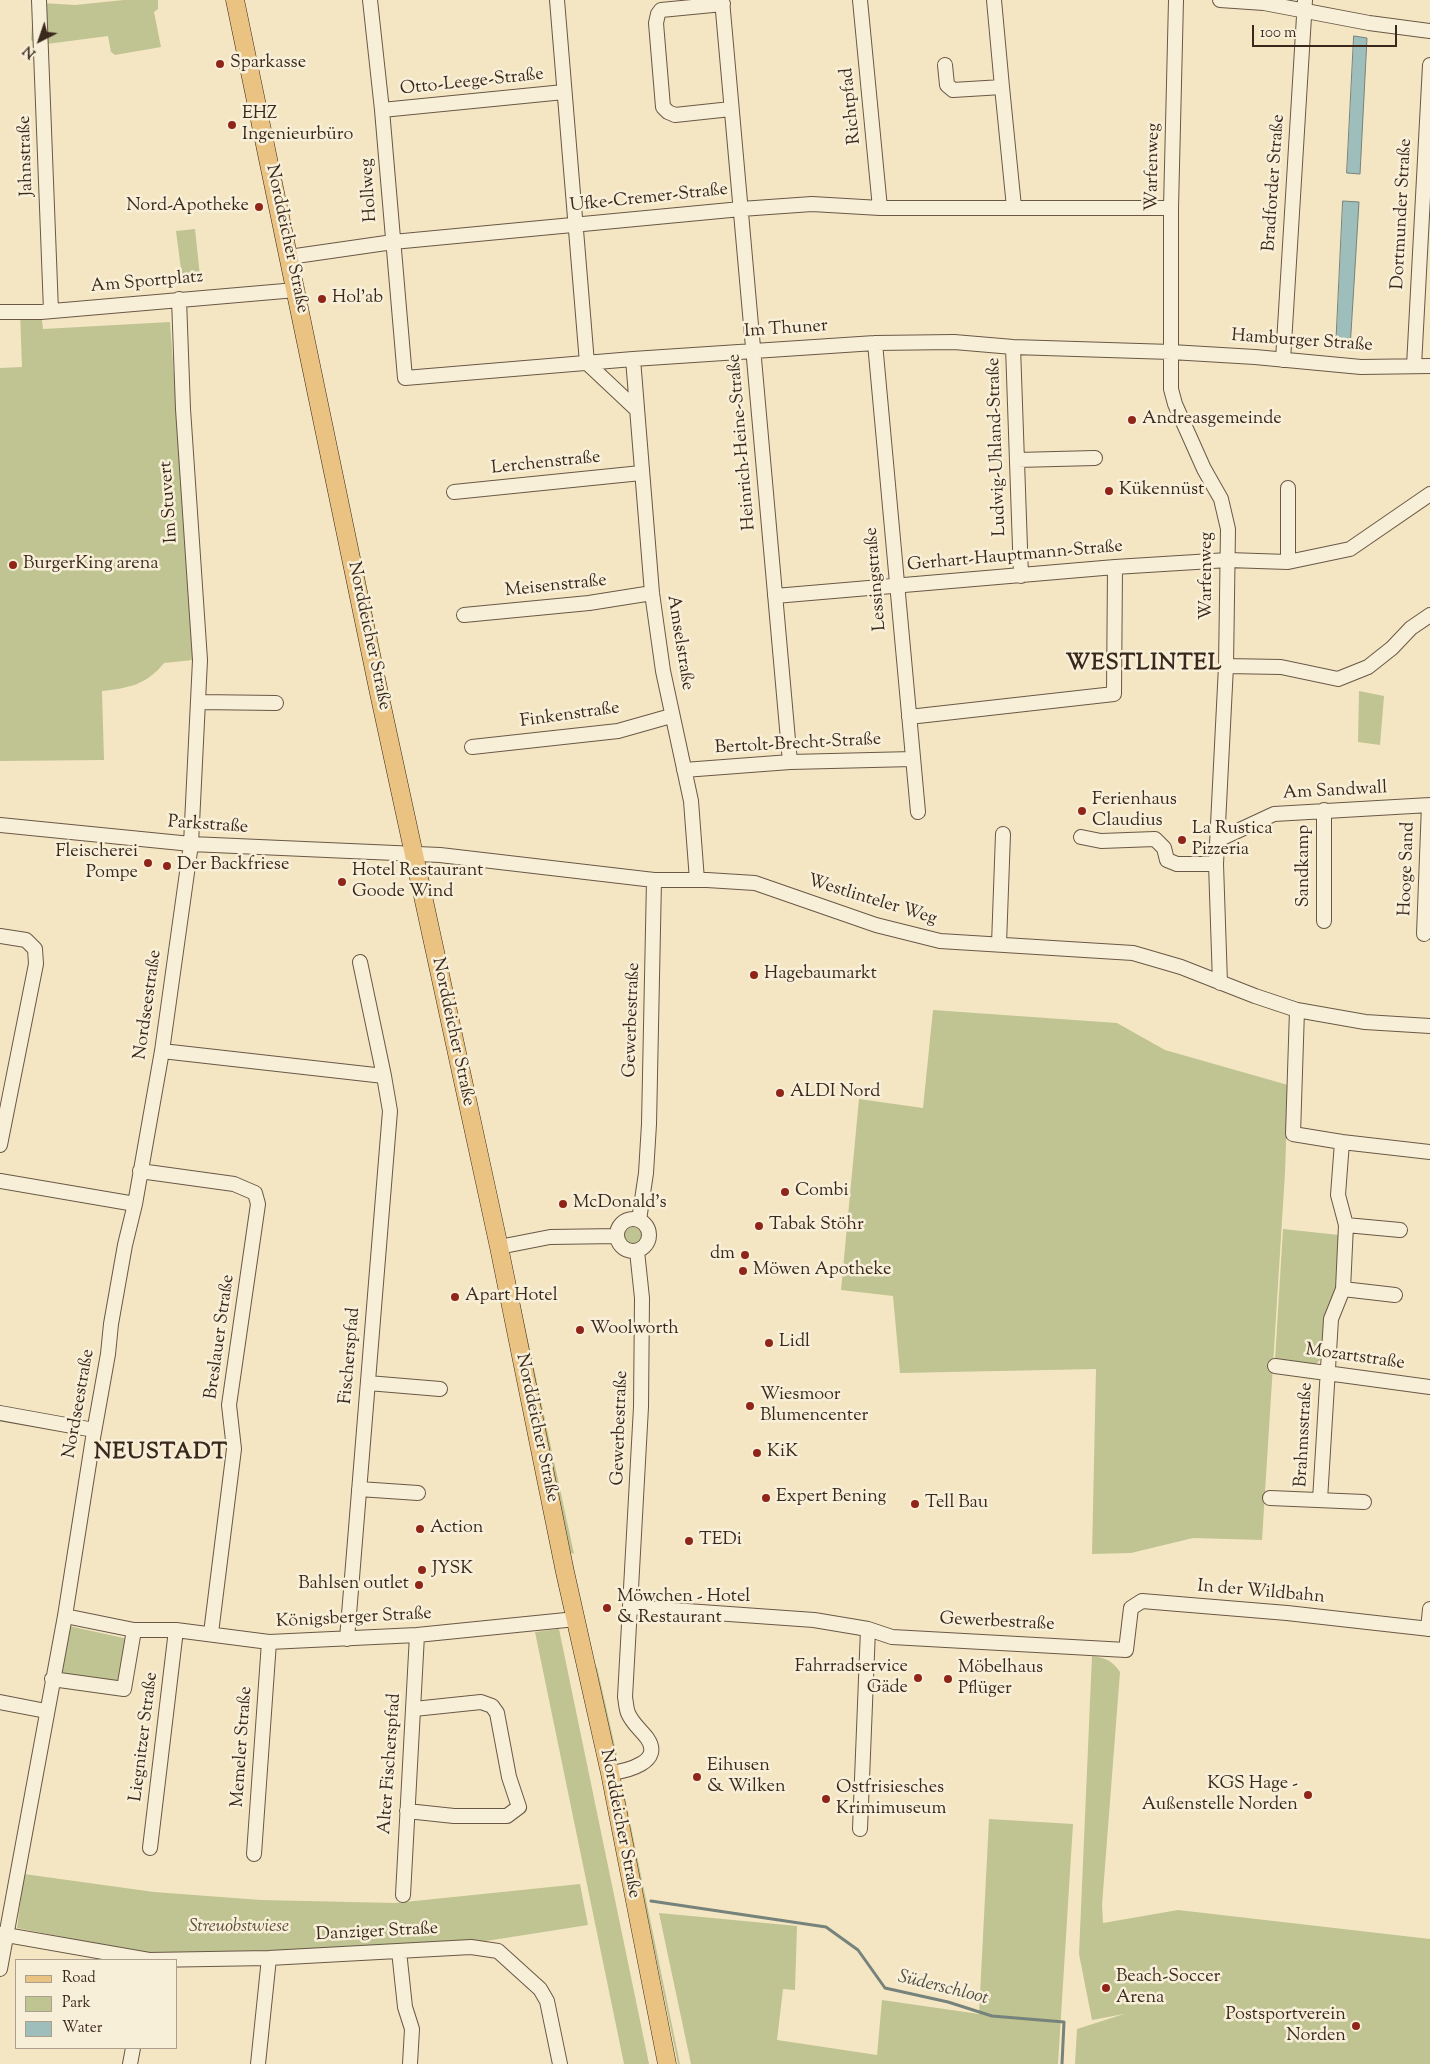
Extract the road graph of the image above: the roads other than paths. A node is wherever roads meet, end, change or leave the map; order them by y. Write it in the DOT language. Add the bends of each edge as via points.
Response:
graph roads {
  1 [pos="39,0"];
  2 [pos="235,0"];
  3 [pos="370,0"];
  4 [pos="557,0"];
  5 [pos="860,0"];
  6 [pos="994,0"];
  7 [pos="1176,0"];
  8 [pos="1220,0"];
  9 [pos="722,2"];
  10 [pos="1305,5"];
  11 [pos="1430,30"];
  12 [pos="945,65"];
  13 [pos="1430,65"];
  14 [pos="1002,86"];
  15 [pos="564,92"];
  16 [pos="731,109"];
  17 [pos="382,110"];
  18 [pos="1014,207"];
  19 [pos="880,208"];
  20 [pos="1171,208"];
  21 [pos="741,209"];
  22 [pos="576,226"];
  23 [pos="393,242"];
  24 [pos="289,257"];
  25 [pos="296,290"];
  26 [pos="179,299"];
  27 [pos="51,310"];
  28 [pos="0,312"];
  29 [pos="875,343"];
  30 [pos="1012,347"];
  31 [pos="753,351"];
  32 [pos="1171,352"];
  33 [pos="633,359"];
  34 [pos="1283,360"];
  35 [pos="587,363"];
  36 [pos="1414,366"];
  37 [pos="1430,366"];
  38 [pos="405,378"];
  39 [pos="637,410"];
  40 [pos="1095,458"];
  41 [pos="1017,460"];
  42 [pos="641,472"];
  43 [pos="1288,488"];
  44 [pos="454,492"];
  45 [pos="1430,494"];
  46 [pos="1228,560"];
  47 [pos="1288,562"];
  48 [pos="1115,567"];
  49 [pos="1021,576"];
  50 [pos="896,586"];
  51 [pos="652,593"];
  52 [pos="775,596"];
  53 [pos="464,615"];
  54 [pos="1430,615"];
  55 [pos="1226,666"];
  56 [pos="199,702"];
  57 [pos="276,704"];
  58 [pos="672,716"];
  59 [pos="909,717"];
  60 [pos="472,748"];
  61 [pos="913,759"];
  62 [pos="790,762"];
  63 [pos="684,770"];
  64 [pos="1430,805"];
  65 [pos="1324,810"];
  66 [pos="918,812"];
  67 [pos="0,825"];
  68 [pos="1003,834"];
  69 [pos="1081,837"];
  70 [pos="1218,840"];
  71 [pos="191,844"];
  72 [pos="415,854"];
  73 [pos="1216,864"];
  74 [pos="654,880"];
  75 [pos="698,880"];
  76 [pos="1324,921"];
  77 [pos="1424,934"];
  78 [pos="0,936"];
  79 [pos="999,944"];
  80 [pos="360,962"];
  81 [pos="1220,983"];
  82 [pos="1297,1010"];
  83 [pos="1430,1026"];
  84 [pos="162,1051"];
  85 [pos="384,1076"];
  86 [pos="1342,1142"];
  87 [pos="0,1145"];
  88 [pos="1430,1152"];
  89 [pos="140,1171"];
  90 [pos="0,1181"];
  91 [pos="135,1204"];
  92 [pos="639,1220"];
  93 [pos="1346,1225"];
  94 [pos="1400,1230"];
  95 [pos="617,1236"];
  96 [pos="499,1247"];
  97 [pos="637,1251"];
  98 [pos="1343,1289"];
  99 [pos="1395,1295"];
  100 [pos="1275,1366"];
  101 [pos="1327,1373"];
  102 [pos="368,1383"];
  103 [pos="1430,1387"];
  104 [pos="440,1389"];
  105 [pos="0,1413"];
  106 [pos="94,1430"];
  107 [pos="359,1489"];
  108 [pos="418,1493"];
  109 [pos="1270,1498"];
  110 [pos="1320,1500"];
  111 [pos="1364,1502"];
  112 [pos="630,1607"];
  113 [pos="1430,1609"];
  114 [pos="65,1616"];
  115 [pos="576,1619"];
  116 [pos="868,1629"];
  117 [pos="1429,1629"];
  118 [pos="134,1630"];
  119 [pos="176,1630"];
  120 [pos="211,1633"];
  121 [pos="417,1636"];
  122 [pos="347,1639"];
  123 [pos="269,1642"];
  124 [pos="1126,1650"];
  125 [pos="52,1679"];
  126 [pos="0,1702"];
  127 [pos="414,1709"];
  128 [pos="46,1711"];
  129 [pos="610,1773"];
  130 [pos="406,1811"];
  131 [pos="860,1829"];
  132 [pos="150,1848"];
  133 [pos="254,1854"];
  134 [pos="403,1894"];
  135 [pos="3,1934"];
  136 [pos="399,1951"];
  137 [pos="269,1958"];
  138 [pos="143,1959"];
  139 [pos="178,1960"];
  140 [pos="0,1969"];
  141 [pos="133,2049"];
  142 [pos="130,2064"];
  143 [pos="258,2064"];
  144 [pos="410,2064"];
  145 [pos="560,2064"];
  146 [pos="667,2064"];
  1 -- 27 [label="street, Jahnstraße"];
  2 -- 24 [label="main road, Norddeicher Straße"];
  3 -- 17 [label="street, Hollweg"];
  4 -- 15 [label="street"];
  5 -- 19 [label="street, Richtpfad"];
  6 -- 14 [label="street"];
  7 -- 20 [label="street, Warfenweg"];
  8 -- 10 [label="street"];
  9 -- 16 [label="street, Heinrich-Heine-Straße"];
  9 -- 16 [label="street" via="662,10 658,14 663,107 675,115"];
  10 -- 11 [label="street" via="1369,23"];
  10 -- 34 [label="street, Bradforder Straße"];
  12 -- 14 [label="street" via="947,84 953,90"];
  13 -- 36 [label="street, Dortmunder Straße"];
  14 -- 18 [label="street"];
  15 -- 17 [label="street, Otto-Leege-Straße"];
  15 -- 22 [label="street"];
  16 -- 21 [label="street, Heinrich-Heine-Straße"];
  17 -- 23 [label="street, Hollweg"];
  18 -- 19 [label="street, Ufke-Cremer-Straße"];
  18 -- 20 [label="street, Ufke-Cremer-Straße"];
  19 -- 21 [label="street, Ufke-Cremer-Straße" via="812,204"];
  20 -- 32 [label="street, Warfenweg"];
  21 -- 22 [label="street, Ufke-Cremer-Straße"];
  21 -- 31 [label="street, Heinrich-Heine-Straße"];
  22 -- 23 [label="street, Ufke-Cremer-Straße"];
  22 -- 35 [label="street"];
  23 -- 24 [label="street, Ufke-Cremer-Straße"];
  23 -- 38 [label="street, Hollweg"];
  24 -- 25 [label="main road, Norddeicher Straße"];
  25 -- 26 [label="street, Am Sportplatz"];
  25 -- 72 [label="main road, Norddeicher Straße"];
  26 -- 27 [label="street, Am Sportplatz"];
  26 -- 56 [label="street, Im Stuvert" via="200,660"];
  27 -- 28 [label="street, Am Sportplatz"];
  29 -- 30 [label="street, Im Thuner" via="954,342"];
  29 -- 31 [label="street, Im Thuner"];
  29 -- 50 [label="street, Lessingstraße"];
  30 -- 32 [label="street, Im Thuner"];
  30 -- 41 [label="street, Ludwig-Uhland-Straße"];
  31 -- 33 [label="street, Im Thuner"];
  31 -- 52 [label="street, Heinrich-Heine-Straße"];
  32 -- 34 [label="street, Hamburger Straße"];
  32 -- 46 [label="street, Warfenweg" via="1171,389 1175,404 1221,499 1228,529"];
  33 -- 35 [label="street, Im Thuner"];
  33 -- 39 [label="street, Amselstraße"];
  34 -- 36 [label="street, Hamburger Straße"];
  35 -- 38 [label="street, Im Thuner"];
  35 -- 39 [label="street"];
  36 -- 37 [label="street, Hamburger Straße"];
  39 -- 42 [label="street, Amselstraße"];
  40 -- 41 [label="street"];
  41 -- 49 [label="street, Ludwig-Uhland-Straße"];
  42 -- 44 [label="street, Lerchenstraße"];
  42 -- 51 [label="street, Amselstraße"];
  43 -- 47 [label="street"];
  45 -- 47 [label="street, Gerhart-Hauptmann-Straße" via="1350,549"];
  46 -- 47 [label="street, Gerhart-Hauptmann-Straße"];
  46 -- 48 [label="street, Gerhart-Hauptmann-Straße"];
  46 -- 55 [label="street, Warfenweg"];
  48 -- 49 [label="street, Gerhart-Hauptmann-Straße"];
  48 -- 59 [label="street" via="1114,694"];
  49 -- 50 [label="street, Gerhart-Hauptmann-Straße"];
  50 -- 52 [label="street, Gerhart-Hauptmann-Straße"];
  50 -- 59 [label="street, Lessingstraße"];
  51 -- 53 [label="street, Meisenstraße" via="589,603"];
  51 -- 58 [label="street, Amselstraße"];
  52 -- 62 [label="street, Heinrich-Heine-Straße"];
  54 -- 55 [label="street" via="1368,667 1338,679 1281,667"];
  55 -- 70 [label="street, Warfenweg"];
  56 -- 57 [label="street"];
  56 -- 71 [label="street, Im Stuvert"];
  58 -- 60 [label="street, Finkenstraße" via="618,730"];
  58 -- 63 [label="street, Amselstraße"];
  59 -- 61 [label="street, Lessingstraße"];
  61 -- 62 [label="street, Bertolt-Brecht-Straße"];
  61 -- 66 [label="street, Lessingstraße"];
  62 -- 63 [label="street, Bertolt-Brecht-Straße"];
  63 -- 75 [label="street, Amselstraße" via="691,801"];
  64 -- 65 [label="street, Am Sandwall"];
  64 -- 77 [label="street, Hooge Sand"];
  65 -- 70 [label="street, Am Sandwall" via="1274,814"];
  65 -- 76 [label="street, Sandkamp"];
  67 -- 71 [label="street, Parkstraße"];
  68 -- 79 [label="street"];
  69 -- 73 [label="street" via="1101,841 1155,839 1164,848 1167,860 1177,864"];
  70 -- 73 [label="street, Warfenweg"];
  71 -- 72 [label="street, Parkstraße"];
  71 -- 84 [label="street, Nordseestraße"];
  72 -- 74 [label="street, Westlinteler Weg"];
  72 -- 96 [label="main road, Norddeicher Straße"];
  73 -- 81 [label="street, Warfenweg"];
  74 -- 75 [label="street, Westlinteler Weg"];
  74 -- 92 [label="street, Gewerbestraße" via="648,1143"];
  75 -- 79 [label="street, Westlinteler Weg" via="755,883 906,934 940,941"];
  78 -- 87 [label="street" via="26,940 35,950 36,964"];
  79 -- 81 [label="street, Westlinteler Weg" via="1133,953"];
  80 -- 85 [label="street, Fischerspfad"];
  81 -- 82 [label="street, Westlinteler Weg"];
  82 -- 83 [label="street, Westlinteler Weg" via="1365,1022"];
  82 -- 86 [label="street" via="1293,1134"];
  84 -- 85 [label="street"];
  84 -- 89 [label="street, Nordseestraße"];
  85 -- 102 [label="street, Fischerspfad" via="390,1111"];
  86 -- 88 [label="street"];
  86 -- 93 [label="street, Brahmsstraße" via="1338,1195"];
  89 -- 91 [label="street, Nordseestraße"];
  89 -- 120 [label="street, Breslauer Straße" via="234,1184 255,1193 258,1204 229,1405 234,1449"];
  90 -- 91 [label="street"];
  91 -- 106 [label="street, Nordseestraße" via="125,1245"];
  92 -- 95 [label="street" via="624,1222"];
  92 -- 97 [label="street, Gewerbestraße" via="646,1225 649,1236 646,1245"];
  93 -- 94 [label="street"];
  93 -- 98 [label="street, Brahmsstraße"];
  95 -- 96 [label="street" via="550,1237"];
  95 -- 97 [label="street" via="623,1248"];
  96 -- 115 [label="main road, Norddeicher Straße"];
  97 -- 112 [label="street, Gewerbestraße" via="642,1325"];
  98 -- 99 [label="street"];
  98 -- 101 [label="street, Brahmsstraße" via="1331,1319"];
  100 -- 101 [label="street, Mozartstraße"];
  101 -- 103 [label="street, Mozartstraße"];
  101 -- 110 [label="street, Brahmsstraße"];
  102 -- 104 [label="street"];
  102 -- 107 [label="street, Fischerspfad"];
  105 -- 106 [label="street"];
  106 -- 114 [label="street, Nordseestraße"];
  107 -- 108 [label="street"];
  107 -- 122 [label="street, Fischerspfad"];
  109 -- 110 [label="street, Brahmsstraße"];
  110 -- 111 [label="street, Brahmsstraße"];
  112 -- 116 [label="street, Gewerbestraße" via="814,1620"];
  112 -- 129 [label="street, Gewerbestraße" via="625,1697 628,1713 651,1745 651,1753 646,1762 637,1767"];
  113 -- 117 [label="street"];
  114 -- 118 [label="street, Königsberger Straße"];
  114 -- 125 [label="street, Nordseestraße"];
  115 -- 121 [label="street, Königsberger Straße"];
  115 -- 129 [label="main road, Norddeicher Straße"];
  116 -- 124 [label="street, Gewerbestraße" via="892,1637"];
  116 -- 131 [label="street"];
  117 -- 124 [label="street, In der Wildbahn" via="1142,1601 1131,1608"];
  118 -- 119 [label="street, Königsberger Straße"];
  118 -- 125 [label="street" via="124,1688"];
  119 -- 120 [label="street, Königsberger Straße"];
  119 -- 132 [label="street, Liegnitzer Straße"];
  120 -- 123 [label="street, Königsberger Straße"];
  121 -- 122 [label="street, Königsberger Straße"];
  121 -- 127 [label="street, Alter Fischerspfad"];
  122 -- 123 [label="street, Königsberger Straße"];
  123 -- 133 [label="street, Memeler Straße"];
  125 -- 128 [label="street, Nordseestraße"];
  126 -- 128 [label="street"];
  127 -- 130 [label="street, Alter Fischerspfad"];
  127 -- 130 [label="street" via="481,1702 492,1706 497,1713 509,1778 519,1807 507,1816 454,1816"];
  128 -- 135 [label="street, Nordseestraße"];
  129 -- 146 [label="main road, Norddeicher Straße"];
  130 -- 134 [label="street, Alter Fischerspfad"];
  135 -- 138 [label="street, Danziger Straße"];
  135 -- 140 [label="street, Nordseestraße"];
  136 -- 137 [label="street, Danziger Straße"];
  136 -- 144 [label="street" via="405,2007 412,2029"];
  136 -- 145 [label="street, Danziger Straße" via="471,1947 498,1952 535,1984 548,2001"];
  137 -- 139 [label="street, Danziger Straße"];
  137 -- 143 [label="street"];
  141 -- 142 [label="street"];
}
